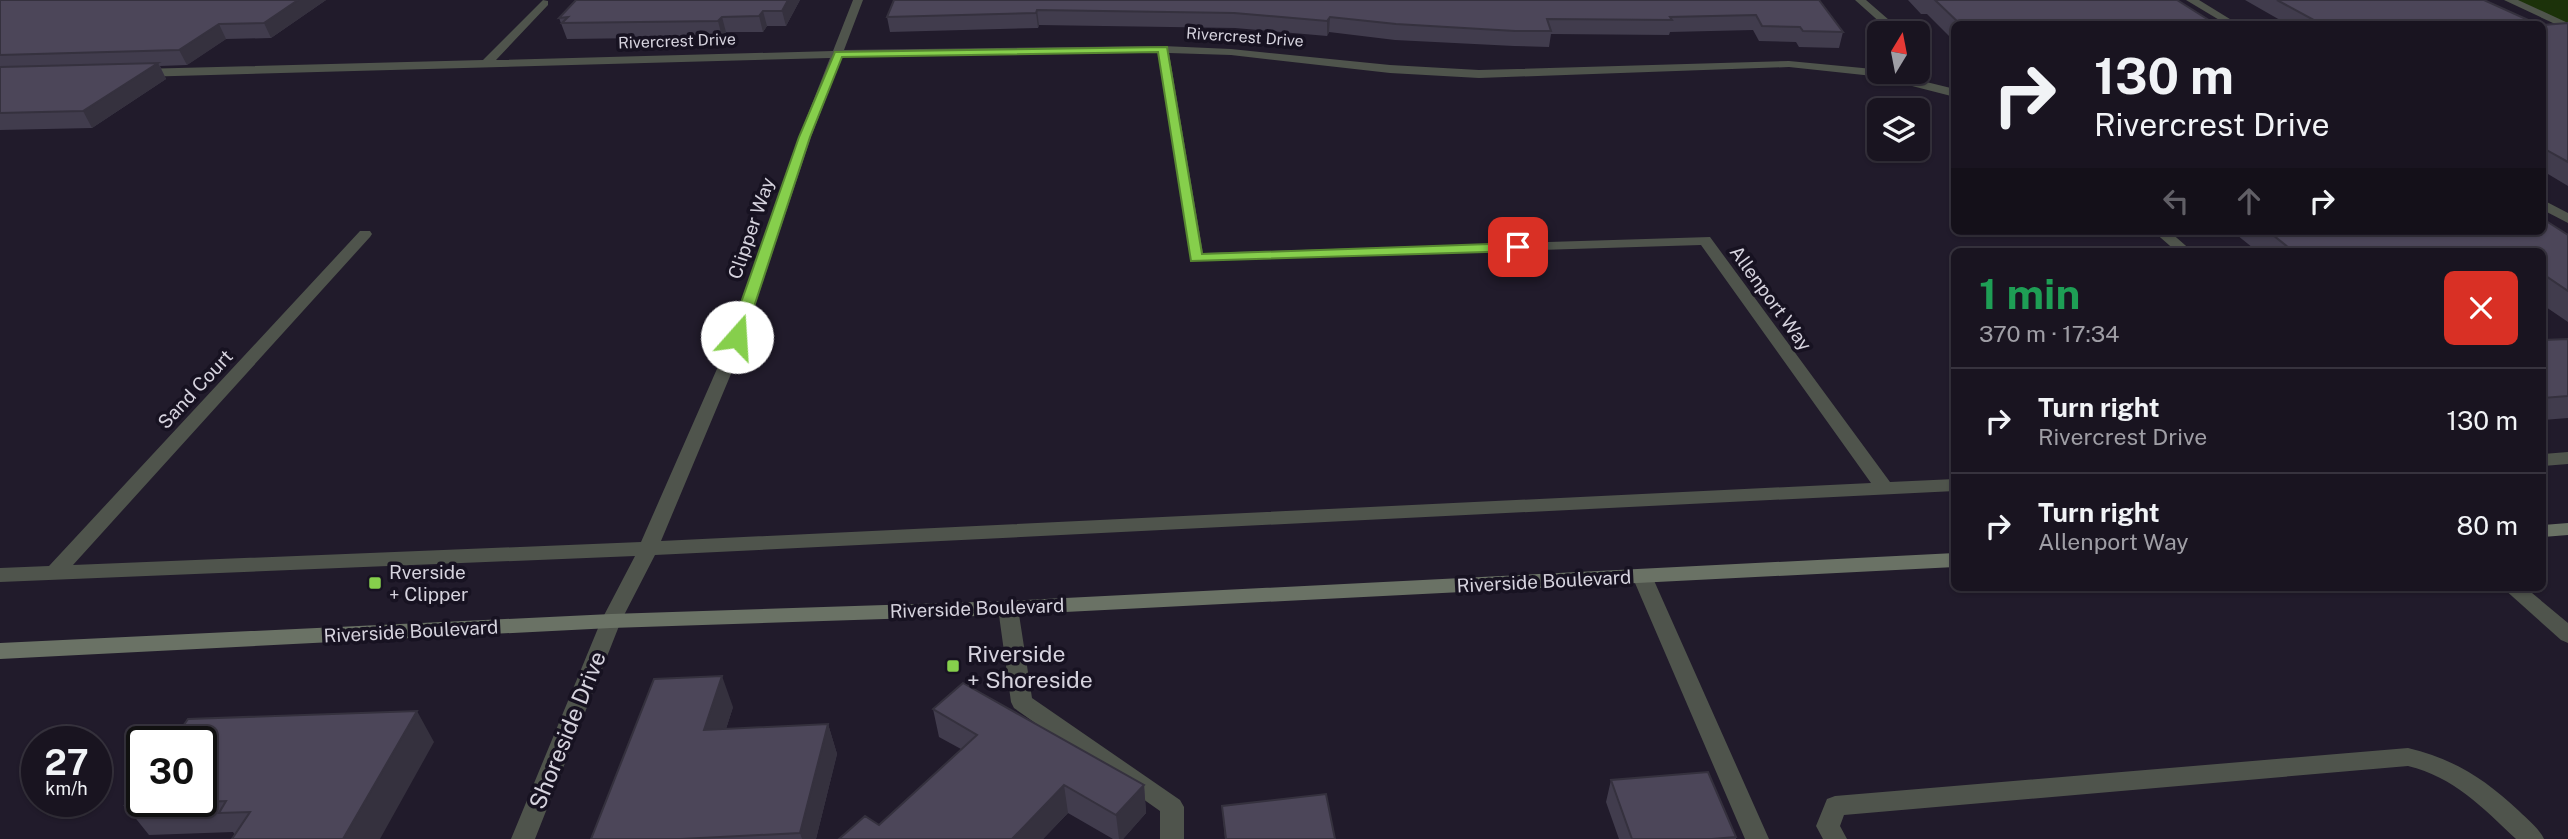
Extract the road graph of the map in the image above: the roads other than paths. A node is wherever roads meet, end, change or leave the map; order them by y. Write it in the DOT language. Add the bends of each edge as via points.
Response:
graph roads {
  1 [pos="858,0"];
  2 [pos="1860,0"];
  3 [pos="2191,0"];
  4 [pos="2509,0"];
  5 [pos="544,3"];
  6 [pos="1884,21"];
  7 [pos="2228,21"];
  8 [pos="2568,27"];
  9 [pos="1163,49"];
  10 [pos="838,54"];
  11 [pos="487,64"];
  12 [pos="1867,70"];
  13 [pos="125,73"];
  14 [pos="1930,84"];
  15 [pos="1951,92"];
  16 [pos="2546,206"];
  17 [pos="2568,219"];
  18 [pos="365,234"];
  19 [pos="2165,235"];
  20 [pos="2181,248"];
  21 [pos="2568,458"];
  22 [pos="2546,460"];
  23 [pos="1951,485"];
  24 [pos="1884,487"];
  25 [pos="2568,529"];
  26 [pos="2546,531"];
  27 [pos="649,547"];
  28 [pos="1951,560"];
  29 [pos="55,572"];
  30 [pos="0,575"];
  31 [pos="1642,576"];
  32 [pos="2517,591"];
  33 [pos="1008,608"];
  34 [pos="611,621"];
  35 [pos="2568,635"];
  36 [pos="0,651"];
  37 [pos="523,839"];
  38 [pos="1172,839"];
  39 [pos="1757,839"];
  40 [pos="1835,839"];
  41 [pos="2532,839"];
  1 -- 10 [label="street, Clipper Way"];
  2 -- 6 [label="street"];
  3 -- 7 [label="street"];
  4 -- 8 [label="street"];
  5 -- 11 [label="street"];
  9 -- 10 [label="street, Rivercrest Drive"];
  9 -- 12 [label="street, Rivercrest Drive" via="1440,72 1789,64"];
  9 -- 24 [label="street, Allenport Way" via="1196,258 1705,240"];
  10 -- 11 [label="street, Rivercrest Drive"];
  10 -- 27 [label="street, Clipper Way" via="804,137 728,362"];
  11 -- 13 [label="street, Rivercrest Drive"];
  14 -- 15 [label="street, Rivercrest Drive"];
  16 -- 17 [label="street"];
  18 -- 29 [label="street, Sand Court"];
  19 -- 20 [label="street"];
  21 -- 22 [label="street"];
  23 -- 24 [label="street"];
  24 -- 27 [label="street"];
  25 -- 26 [label="main road"];
  27 -- 29 [label="street"];
  27 -- 34 [label="street, Clipper Way"];
  28 -- 31 [label="main road, Riverside Boulevard"];
  29 -- 30 [label="street"];
  31 -- 33 [label="main road, Riverside Boulevard"];
  31 -- 39 [label="street"];
  32 -- 35 [label="street"];
  33 -- 34 [label="main road, Riverside Boulevard"];
  33 -- 38 [label="street" via="1022,702 1172,807"];
  34 -- 36 [label="main road, Riverside Boulevard"];
  34 -- 37 [label="street, Shoreside Drive"];
  40 -- 41 [label="street" via="1828,826 1835,806 2407,757 2433,762 2463,776"];
}
